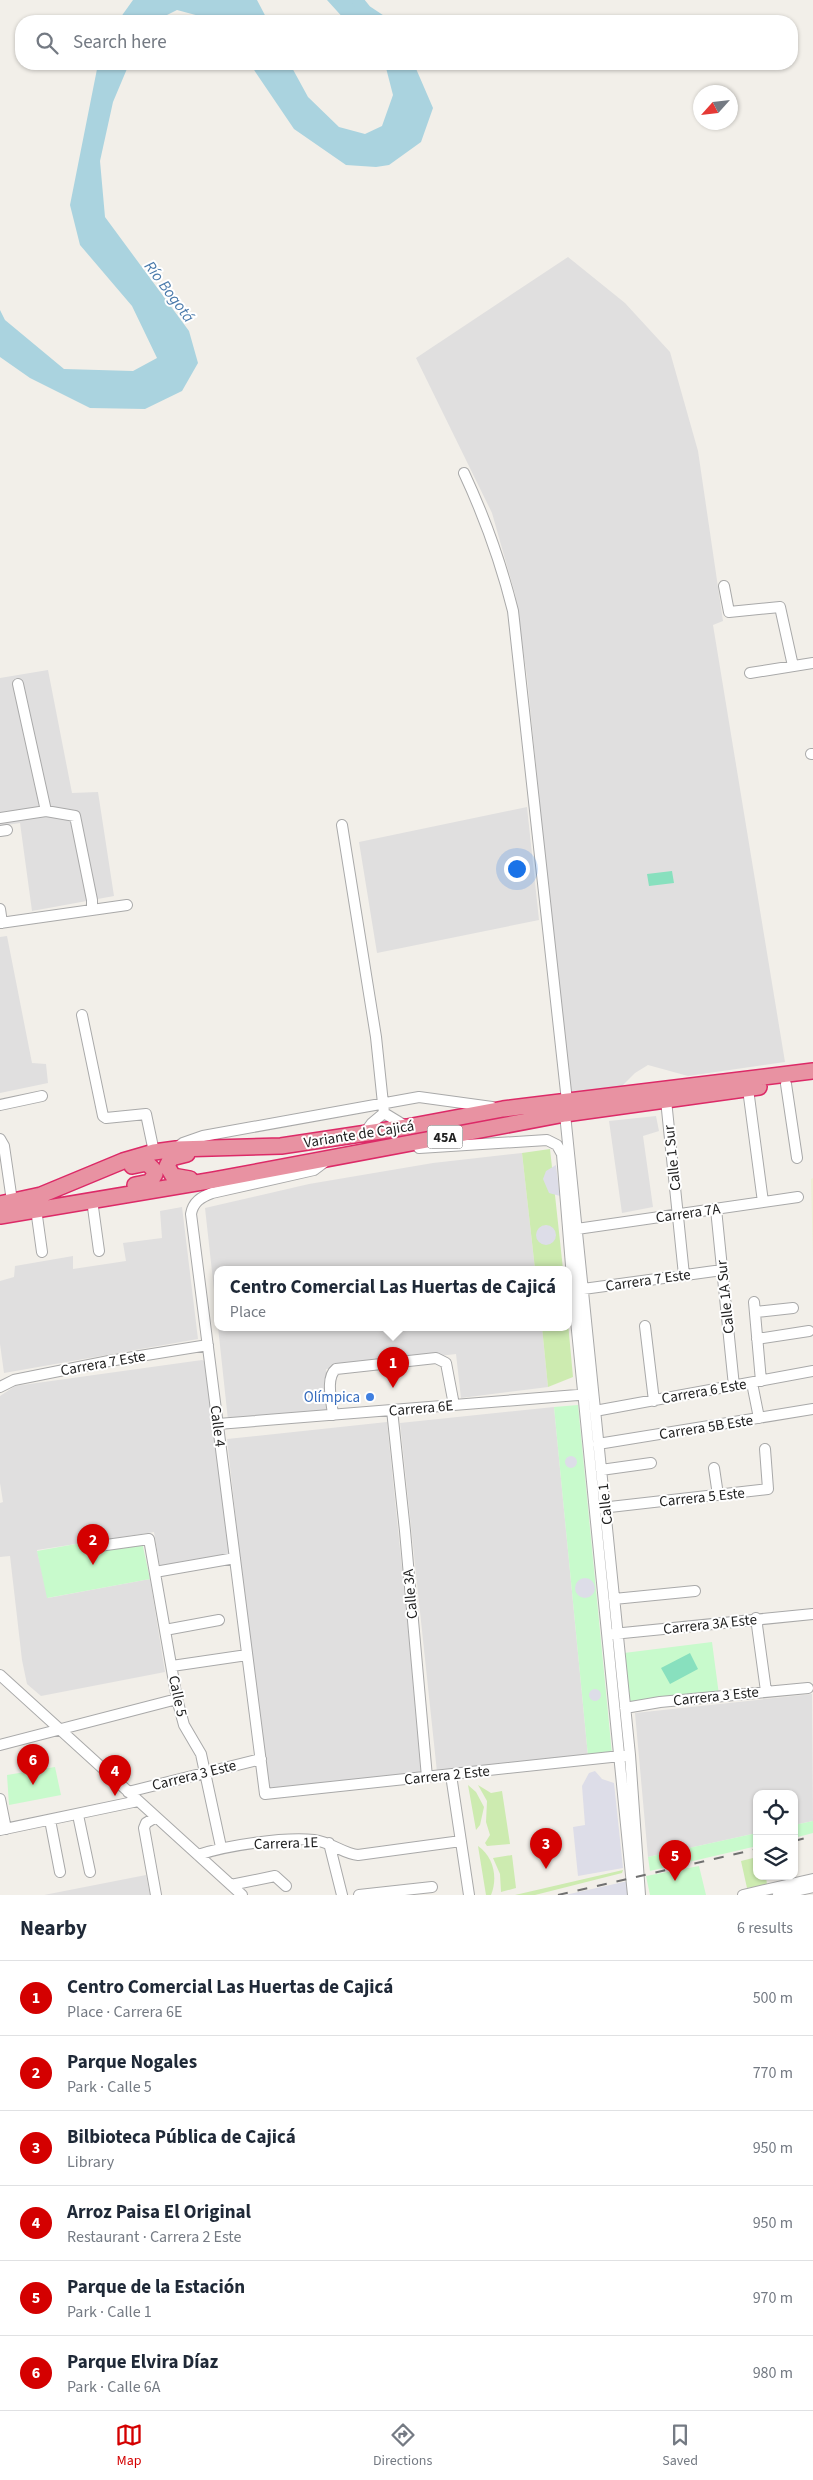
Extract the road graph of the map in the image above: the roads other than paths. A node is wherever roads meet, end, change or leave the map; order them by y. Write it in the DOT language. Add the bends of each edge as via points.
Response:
graph roads {
  1 [pos="464,473"];
  2 [pos="724,586"];
  3 [pos="813,663"];
  4 [pos="793,666"];
  5 [pos="750,673"];
  6 [pos="18,684"];
  7 [pos="46,811"];
  8 [pos="0,818"];
  9 [pos="342,824"];
  10 [pos="128,905"];
  11 [pos="0,909"];
  12 [pos="92,910"];
  13 [pos="1,923"];
  14 [pos="82,1015"];
  15 [pos="813,1071"];
  16 [pos="813,1080"];
  17 [pos="786,1084"];
  18 [pos="748,1089"];
  19 [pos="42,1096"];
  20 [pos="666,1100"];
  21 [pos="0,1105"];
  22 [pos="566,1107"];
  23 [pos="384,1108"];
  24 [pos="503,1109"];
  25 [pos="408,1127"];
  26 [pos="364,1134"];
  27 [pos="0,1139"];
  28 [pos="391,1147"];
  29 [pos="176,1149"];
  30 [pos="211,1149"];
  31 [pos="154,1152"];
  32 [pos="331,1157"];
  33 [pos="797,1158"];
  34 [pos="95,1172"];
  35 [pos="214,1180"];
  36 [pos="798,1197"];
  37 [pos="98,1199"];
  38 [pos="763,1202"];
  39 [pos="6,1203"];
  40 [pos="36,1209"];
  41 [pos="716,1209"];
  42 [pos="678,1214"];
  43 [pos="0,1216"];
  44 [pos="577,1229"];
  45 [pos="42,1252"];
  46 [pos="99,1252"];
  47 [pos="722,1270"];
  48 [pos="684,1275"];
  49 [pos="578,1290"];
  50 [pos="794,1308"];
  51 [pos="645,1326"];
  52 [pos="809,1331"];
  53 [pos="758,1339"];
  54 [pos="208,1346"];
  55 [pos="813,1372"];
  56 [pos="756,1382"];
  57 [pos="734,1386"];
  58 [pos="0,1387"];
  59 [pos="588,1397"];
  60 [pos="654,1400"];
  61 [pos="454,1405"];
  62 [pos="813,1409"];
  63 [pos="595,1411"];
  64 [pos="392,1413"];
  65 [pos="334,1415"];
  66 [pos="759,1418"];
  67 [pos="218,1427"];
  68 [pos="598,1444"];
  69 [pos="765,1448"];
  70 [pos="651,1463"];
  71 [pos="714,1468"];
  72 [pos="601,1470"];
  73 [pos="718,1495"];
  74 [pos="600,1508"];
  75 [pos="92,1547"];
  76 [pos="235,1558"];
  77 [pos="155,1572"];
  78 [pos="695,1591"];
  79 [pos="614,1599"];
  80 [pos="813,1614"];
  81 [pos="756,1618"];
  82 [pos="219,1620"];
  83 [pos="165,1630"];
  84 [pos="618,1634"];
  85 [pos="607,1635"];
  86 [pos="247,1655"];
  87 [pos="172,1666"];
  88 [pos="0,1675"];
  89 [pos="808,1688"];
  90 [pos="766,1691"];
  91 [pos="176,1699"];
  92 [pos="625,1708"];
  93 [pos="59,1729"];
  94 [pos="0,1745"];
  95 [pos="630,1756"];
  96 [pos="619,1757"];
  97 [pos="260,1759"];
  98 [pos="206,1771"];
  99 [pos="451,1775"];
  100 [pos="427,1777"];
  101 [pos="128,1792"];
  102 [pos="265,1794"];
  103 [pos="0,1799"];
  104 [pos="138,1801"];
  105 [pos="78,1815"];
  106 [pos="156,1817"];
  107 [pos="50,1820"];
  108 [pos="3,1830"];
  109 [pos="461,1841"];
  110 [pos="329,1843"];
  111 [pos="221,1847"];
  112 [pos="198,1855"];
  113 [pos="60,1872"];
  114 [pos="90,1872"];
  115 [pos="813,1879"];
  116 [pos="231,1885"];
  117 [pos="286,1886"];
  118 [pos="432,1887"];
  119 [pos="807,1890"];
  120 [pos="156,1895"];
  121 [pos="242,1895"];
  122 [pos="342,1895"];
  123 [pos="359,1895"];
  124 [pos="469,1895"];
  125 [pos="633,1895"];
  126 [pos="640,1895"];
  127 [pos="743,1895"];
  128 [pos="778,1895"];
  1 -- 22 [label="street, Calle 1" via="501,561 513,611"];
  2 -- 4 [label="street" via="729,612 780,607"];
  3 -- 4 [label="street"];
  4 -- 5 [label="street"];
  6 -- 7 [label="street"];
  7 -- 8 [label="street"];
  7 -- 12 [label="street" via="75,816"];
  9 -- 23 [label="street"];
  10 -- 12 [label="street"];
  11 -- 13 [label="street"];
  12 -- 13 [label="street"];
  14 -- 31 [label="street" via="104,1116 146,1114"];
  15 -- 22 [label="highway, Variante de Cajicá / 45A"];
  16 -- 17 [label="highway, Variante de Cajicá / 45A"];
  17 -- 18 [label="highway, Variante de Cajicá / 45A"];
  17 -- 33 [label="street"];
  18 -- 20 [label="highway, Variante de Cajicá / 45A"];
  18 -- 38 [label="street"];
  19 -- 21 [label="street"];
  20 -- 22 [label="highway, Variante de Cajicá / 45A"];
  20 -- 42 [label="street, Calle 1 Sur"];
  22 -- 24 [label="highway, Variante de Cajicá / 45A"];
  22 -- 28 [label="highway, Variante de Cajicá / 45A"];
  22 -- 44 [label="street, Calle 1"];
  23 -- 24 [label="street" via="419,1097"];
  23 -- 25 [label="street"];
  23 -- 26 [label="street"];
  23 -- 29 [label="street" via="203,1136 183,1142"];
  24 -- 25 [label="highway, Variante de Cajicá / 45A"];
  25 -- 26 [label="highway, Variante de Cajicá / 45A"];
  26 -- 30 [label="highway, Variante de Cajicá / 45A" via="281,1146"];
  27 -- 39 [label="street" via="4,1146"];
  28 -- 32 [label="highway, Variante de Cajicá / 45A"];
  28 -- 49 [label="street, Calle 1" via="410,1149 547,1140 557,1145 562,1154"];
  29 -- 30 [label="highway, Variante de Cajicá / 45A"];
  29 -- 31 [label="highway, Variante de Cajicá / 45A"];
  30 -- 35 [label="highway" via="174,1156 167,1166 173,1176"];
  31 -- 34 [label="highway, Variante de Cajicá / 45A"];
  32 -- 35 [label="highway, Variante de Cajicá / 45A"];
  32 -- 54 [label="street, Calle 4" via="314,1170 212,1193 200,1198 192,1208"];
  34 -- 37 [label="highway" via="110,1174 142,1162 154,1168 150,1182 115,1189"];
  34 -- 39 [label="highway, Variante de Cajicá / 45A" via="41,1195"];
  35 -- 37 [label="highway, Variante de Cajicá / 45A"];
  36 -- 38 [label="street, Carrera 7A"];
  37 -- 40 [label="highway, Variante de Cajicá / 45A"];
  37 -- 46 [label="street"];
  38 -- 41 [label="street, Carrera 7A"];
  40 -- 43 [label="highway, Variante de Cajicá / 45A"];
  40 -- 45 [label="street"];
  41 -- 42 [label="street, Carrera 7A"];
  41 -- 47 [label="street, Calle 1A Sur"];
  42 -- 44 [label="street, Carrera 7A"];
  42 -- 48 [label="street, Calle 1 Sur"];
  44 -- 49 [label="street, Calle 1"];
  47 -- 48 [label="street, Carrera 7 Este"];
  47 -- 57 [label="street, Calle 1A Sur"];
  48 -- 49 [label="street, Carrera 7 Este"];
  49 -- 59 [label="street, Calle 1"];
  50 -- 53 [label="street" via="755,1307"];
  51 -- 60 [label="street"];
  52 -- 53 [label="street"];
  53 -- 56 [label="street"];
  54 -- 58 [label="street, Carrera 7 Este" via="109,1361 14,1380"];
  54 -- 67 [label="street, Calle 4"];
  55 -- 56 [label="street, Carrera 6 Este"];
  56 -- 57 [label="street, Carrera 6 Este"];
  56 -- 66 [label="street"];
  57 -- 60 [label="street, Carrera 6 Este"];
  59 -- 61 [label="street, Carrera 6E"];
  59 -- 63 [label="street, Calle 1"];
  59 -- 64 [label="street, Carrera 6E"];
  59 -- 74 [label="street, Calle 1"];
  60 -- 63 [label="street, Carrera 6 Este"];
  61 -- 64 [label="street, Carrera 6E"];
  61 -- 65 [label="street" via="446,1363 436,1358 336,1369 330,1380"];
  62 -- 66 [label="street, Carrera 5B Este"];
  63 -- 68 [label="street, Calle 1"];
  64 -- 65 [label="street, Carrera 6E"];
  64 -- 67 [label="street, Carrera 6E"];
  64 -- 100 [label="street, Calle 3A"];
  65 -- 67 [label="street, Carrera 6E"];
  66 -- 68 [label="street, Carrera 5B Este"];
  67 -- 76 [label="street, Calle 4"];
  68 -- 72 [label="street, Calle 1"];
  69 -- 73 [label="street, Carrera 5 Este" via="768,1489"];
  70 -- 72 [label="street"];
  71 -- 73 [label="street"];
  72 -- 74 [label="street, Calle 1"];
  73 -- 74 [label="street, Carrera 5 Este"];
  74 -- 79 [label="street, Calle 1"];
  74 -- 85 [label="street, Calle 1"];
  75 -- 77 [label="street, Calle 5" via="149,1539"];
  76 -- 77 [label="street"];
  76 -- 86 [label="street, Calle 4"];
  77 -- 83 [label="street, Calle 5"];
  78 -- 79 [label="street"];
  79 -- 84 [label="street, Calle 1"];
  80 -- 81 [label="street, Carrera 3A Este"];
  81 -- 84 [label="street, Carrera 3A Este"];
  81 -- 90 [label="street"];
  82 -- 83 [label="street"];
  83 -- 87 [label="street, Calle 5"];
  84 -- 85 [label="street, Carrera 3A Este"];
  84 -- 92 [label="street, Calle 1"];
  85 -- 96 [label="street, Calle 1"];
  86 -- 87 [label="street"];
  86 -- 97 [label="street, Calle 4"];
  87 -- 91 [label="street, Calle 5"];
  88 -- 93 [label="street"];
  89 -- 90 [label="street, Carrera 3 Este"];
  90 -- 92 [label="street, Carrera 3 Este"];
  91 -- 93 [label="street"];
  91 -- 98 [label="street, Calle 5" via="184,1725 195,1742"];
  92 -- 95 [label="street, Calle 1"];
  93 -- 94 [label="street"];
  93 -- 101 [label="street"];
  95 -- 96 [label="street, Carrera 2 Este"];
  95 -- 126 [label="street, Calle 1"];
  96 -- 99 [label="street, Carrera 2 Este"];
  96 -- 125 [label="street, Calle 1"];
  97 -- 98 [label="street, Carrera 3 Este"];
  97 -- 102 [label="street, Calle 4"];
  98 -- 101 [label="street, Carrera 3 Este"];
  98 -- 111 [label="street, Calle 5"];
  99 -- 100 [label="street, Carrera 2 Este"];
  99 -- 109 [label="street"];
  100 -- 102 [label="street, Carrera 2 Este"];
  101 -- 104 [label="street"];
  103 -- 108 [label="street"];
  104 -- 105 [label="street"];
  104 -- 106 [label="street"];
  105 -- 107 [label="street"];
  105 -- 114 [label="street"];
  106 -- 112 [label="street"];
  106 -- 120 [label="street" via="144,1828"];
  107 -- 108 [label="street"];
  107 -- 113 [label="street"];
  109 -- 110 [label="street, Carrera 1E" via="358,1855"];
  109 -- 124 [label="street"];
  110 -- 111 [label="street, Carrera 1E" via="305,1840"];
  110 -- 122 [label="street"];
  111 -- 112 [label="street, Carrera 1E"];
  112 -- 116 [label="street"];
  115 -- 127 [label="street"];
  116 -- 117 [label="street" via="277,1876"];
  116 -- 121 [label="street"];
  118 -- 123 [label="street"];
  119 -- 128 [label="street"];
}
